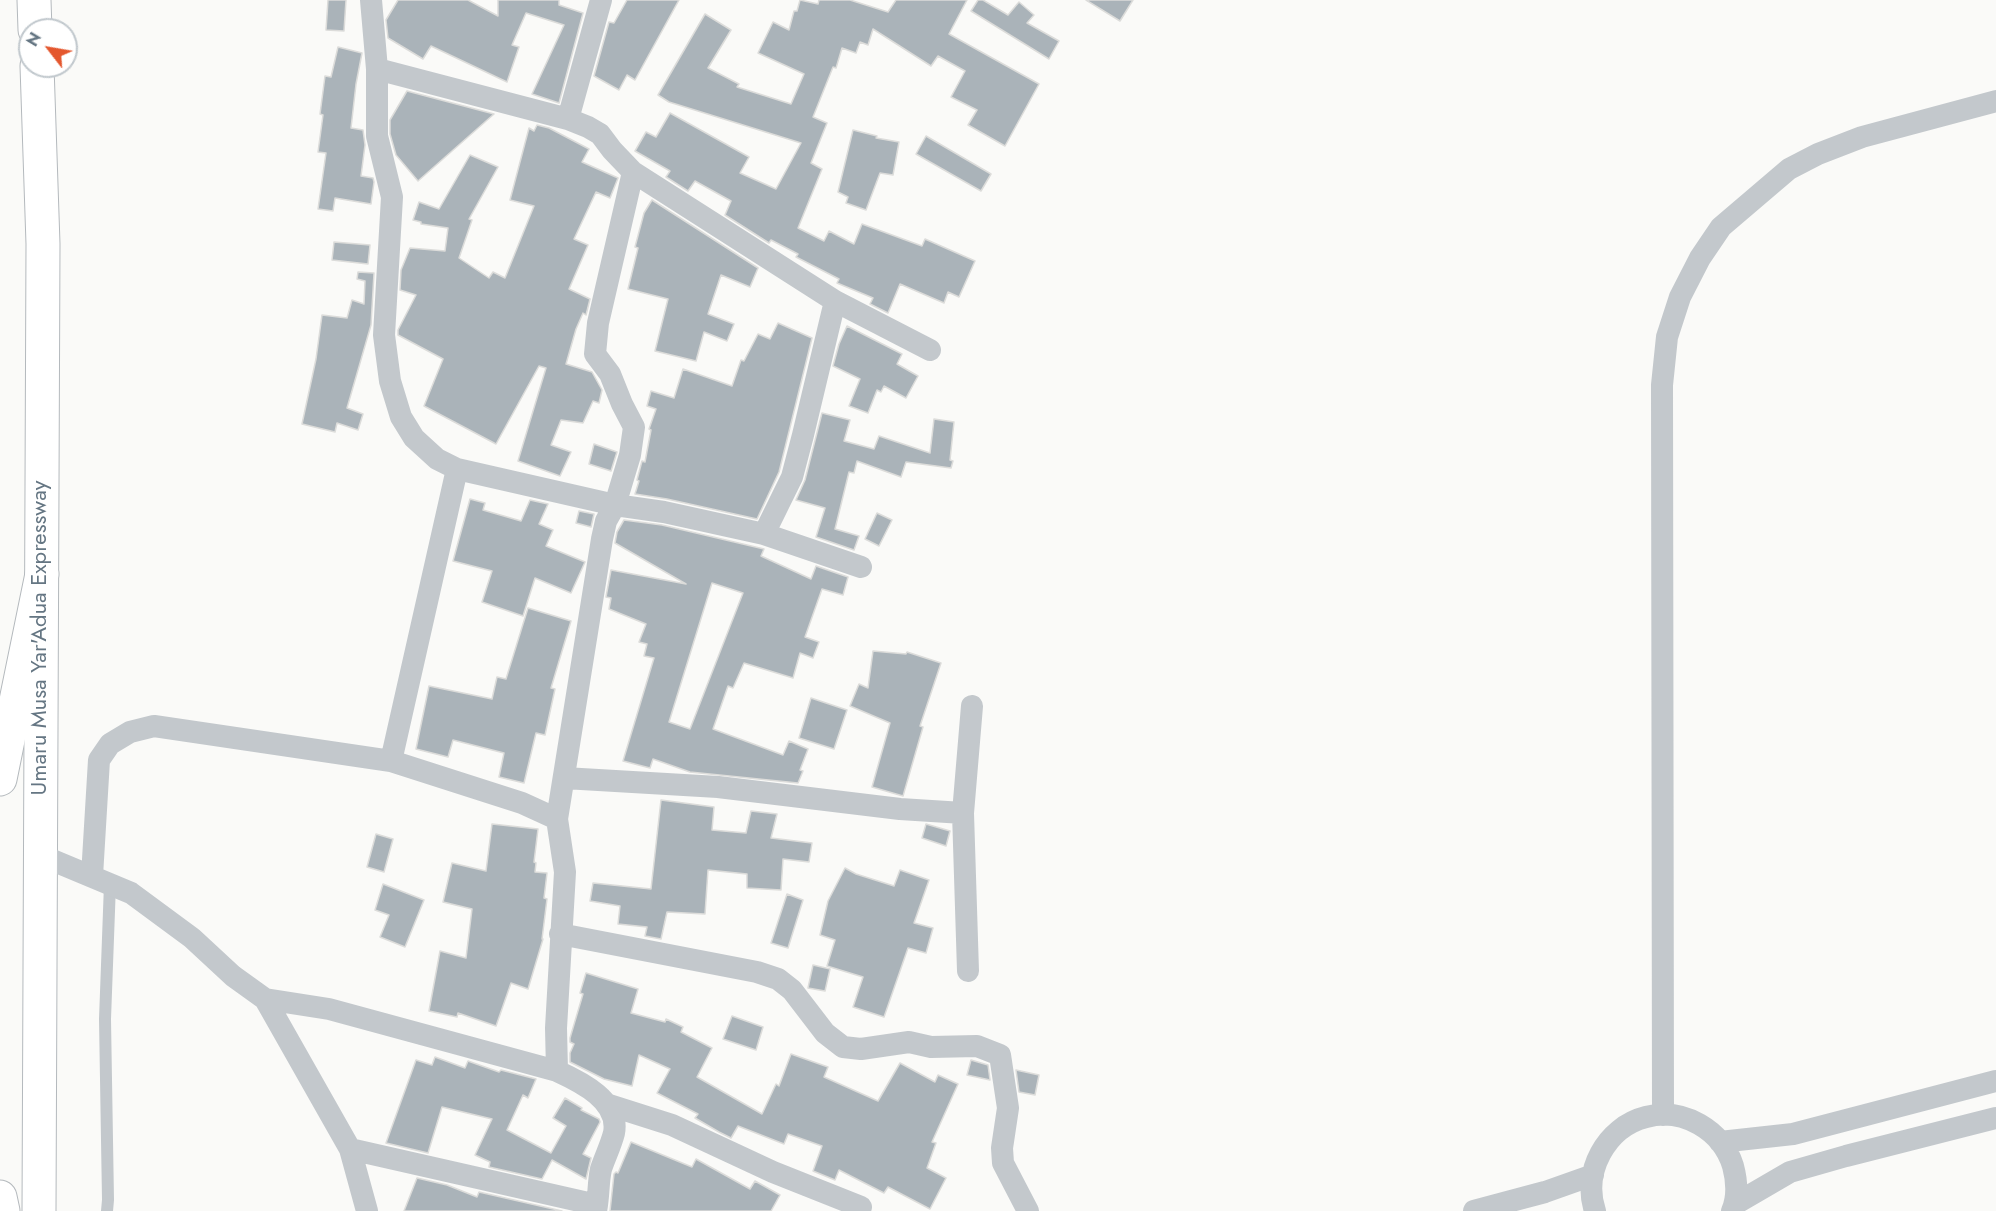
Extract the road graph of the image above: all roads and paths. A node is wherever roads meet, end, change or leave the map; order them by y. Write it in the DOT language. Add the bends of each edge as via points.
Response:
graph roads {
  1 [pos="34,0"];
  2 [pos="370,0"];
  3 [pos="601,0"];
  4 [pos="35,18"];
  5 [pos="377,69"];
  6 [pos="37,78"];
  7 [pos="1996,101"];
  8 [pos="568,119"];
  9 [pos="633,172"];
  10 [pos="835,301"];
  11 [pos="930,350"];
  12 [pos="457,469"];
  13 [pos="615,506"];
  14 [pos="764,534"];
  15 [pos="861,567"];
  16 [pos="42,574"];
  17 [pos="972,706"];
  18 [pos="391,761"];
  19 [pos="564,778"];
  20 [pos="0,779"];
  21 [pos="963,813"];
  22 [pos="557,819"];
  23 [pos="40,855"];
  24 [pos="101,880"];
  25 [pos="560,934"];
  26 [pos="968,971"];
  27 [pos="265,999"];
  28 [pos="557,1071"];
  29 [pos="1996,1081"];
  30 [pos="606,1104"];
  31 [pos="1663,1115"];
  32 [pos="1996,1118"];
  33 [pos="1720,1142"];
  34 [pos="350,1149"];
  35 [pos="1593,1175"];
  36 [pos="0,1197"];
  37 [pos="861,1207"];
  38 [pos="1733,1207"];
  39 [pos="597,1208"];
  40 [pos="3,1211"];
  41 [pos="39,1211"];
  42 [pos="107,1211"];
  43 [pos="367,1211"];
  44 [pos="1028,1211"];
  45 [pos="1474,1211"];
  46 [pos="1595,1211"];
  1 -- 4 [label="highway"];
  2 -- 5 [label="street"];
  3 -- 8 [label="street"];
  5 -- 8 [label="street"];
  5 -- 12 [label="street" via="377,136 392,197 384,335 390,381 401,417 414,438 437,459"];
  6 -- 16 [label="highway, Umaru Musa Yar'Adua Expressway" via="43,244"];
  7 -- 31 [label="street" via="1862,137 1789,169 1721,227 1700,258 1667,337 1662,385"];
  8 -- 9 [label="street" via="600,134"];
  9 -- 10 [label="street"];
  9 -- 13 [label="street" via="598,323 595,354 610,374 634,427"];
  10 -- 11 [label="street"];
  10 -- 14 [label="street" via="792,477"];
  12 -- 13 [label="street"];
  12 -- 18 [label="street"];
  13 -- 14 [label="street" via="664,512"];
  13 -- 19 [label="street" via="602,539"];
  14 -- 15 [label="street"];
  16 -- 20 [label="highway"];
  16 -- 23 [label="highway, Umaru Musa Yar'Adua Expressway"];
  17 -- 21 [label="street"];
  18 -- 22 [label="street" via="522,803"];
  18 -- 24 [label="street" via="154,726 130,732 110,744 99,760"];
  19 -- 21 [label="street" via="747,789"];
  19 -- 22 [label="street"];
  21 -- 26 [label="street"];
  22 -- 25 [label="street" via="565,872"];
  23 -- 24 [label="street"];
  23 -- 41 [label="highway, Umaru Musa Yar'Adua Expressway"];
  24 -- 27 [label="street" via="131,893"];
  24 -- 42 [label="lane"];
  25 -- 28 [label="street"];
  25 -- 44 [label="street" via="778,979 792,990 825,1033 843,1047 861,1049 909,1042 931,1047 977,1046 1000,1055 1008,1108 1003,1163"];
  27 -- 28 [label="street" via="329,1009"];
  27 -- 34 [label="street"];
  28 -- 30 [label="street" via="591,1089"];
  29 -- 33 [label="street" via="1793,1134"];
  30 -- 37 [label="street" via="672,1125"];
  30 -- 39 [label="street" via="613,1117 614,1131 600,1171"];
  31 -- 33 [label="street" via="1694,1121"];
  31 -- 35 [label="street" via="1624,1126 1607,1142 1595,1162"];
  32 -- 38 [label="street" via="1790,1172"];
  33 -- 38 [label="street" via="1729,1155 1736,1179"];
  34 -- 39 [label="street"];
  34 -- 43 [label="street"];
  35 -- 45 [label="street"];
  35 -- 46 [label="street"];
  36 -- 40 [label="highway"];
}
